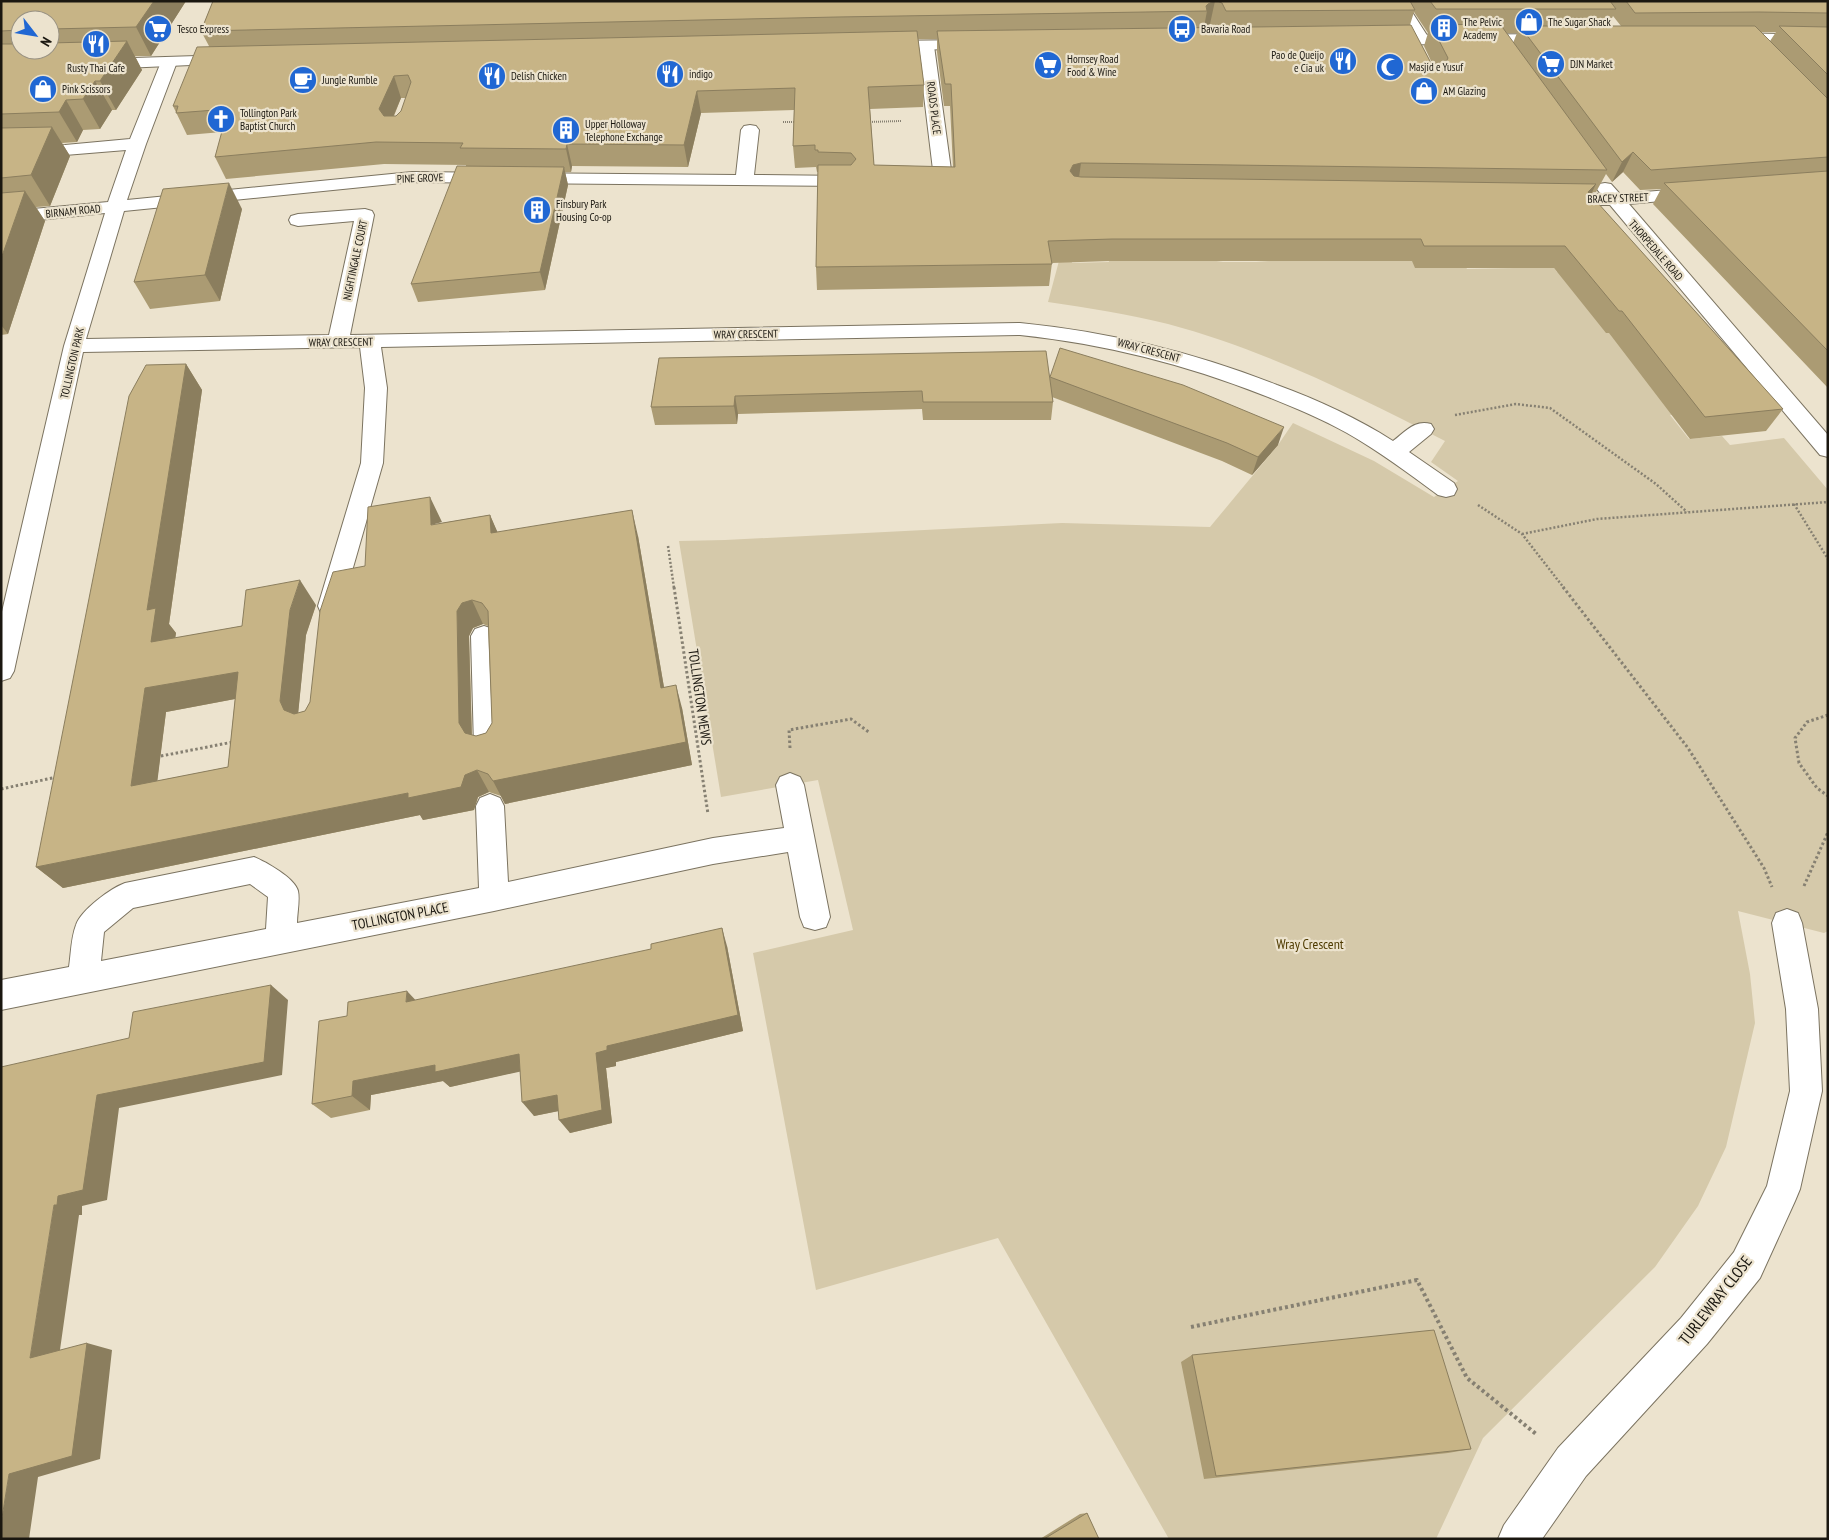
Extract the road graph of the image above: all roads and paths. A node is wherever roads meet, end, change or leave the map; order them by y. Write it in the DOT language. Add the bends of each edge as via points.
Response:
graph roads {
  1 [pos="1397,1"];
  2 [pos="1709,38"];
  3 [pos="1748,38"];
  4 [pos="1497,39"];
  5 [pos="1564,39"];
  6 [pos="1362,40"];
  7 [pos="1417,40"];
  8 [pos="1828,40"];
  9 [pos="991,44"];
  10 [pos="926,46"];
  11 [pos="869,47"];
  12 [pos="1762,52"];
  13 [pos="1420,56"];
  14 [pos="1510,57"];
  15 [pos="242,60"];
  16 [pos="169,62"];
  17 [pos="89,65"];
  18 [pos="778,122"];
  19 [pos="803,122"];
  20 [pos="859,122"];
  21 [pos="936,122"];
  22 [pos="750,130"];
  23 [pos="137,144"];
  24 [pos="1,150"];
  25 [pos="942,170"];
  26 [pos="1596,176"];
  27 [pos="744,180"];
  28 [pos="846,181"];
  29 [pos="1711,192"];
  30 [pos="1544,199"];
  31 [pos="1613,200"];
  32 [pos="116,206"];
  33 [pos="1,218"];
  34 [pos="298,220"];
  35 [pos="370,341"];
  36 [pos="338,342"];
  37 [pos="74,346"];
  38 [pos="1423,429"];
  39 [pos="1828,450"];
  40 [pos="1394,452"];
  41 [pos="1446,489"];
  42 [pos="1828,502"];
  43 [pos="1794,504"];
  44 [pos="1687,512"];
  45 [pos="1522,534"];
  46 [pos="668,546"];
  47 [pos="1828,559"];
  48 [pos="324,626"];
  49 [pos="484,636"];
  50 [pos="1,671"];
  51 [pos="1828,715"];
  52 [pos="870,733"];
  53 [pos="234,741"];
  54 [pos="488,746"];
  55 [pos="147,759"];
  56 [pos="60,777"];
  57 [pos="790,785"];
  58 [pos="1,789"];
  59 [pos="1828,796"];
  60 [pos="490,806"];
  61 [pos="1828,832"];
  62 [pos="800,838"];
  63 [pos="713,851"];
  64 [pos="494,898"];
  65 [pos="814,917"];
  66 [pos="1788,923"];
  67 [pos="281,939"];
  68 [pos="83,978"];
  69 [pos="1,995"];
  70 [pos="1191,1327"];
  71 [pos="1572,1462"];
  72 [pos="1518,1539"];
  1 -- 7 [label="street"];
  2 -- 3 [label="street"];
  3 -- 8 [label="street"];
  3 -- 12 [label="street"];
  4 -- 5 [label="street"];
  4 -- 7 [label="street"];
  4 -- 14 [label="street"];
  6 -- 7 [label="street"];
  7 -- 13 [label="street"];
  9 -- 10 [label="street"];
  10 -- 11 [label="street"];
  10 -- 21 [label="street, ROADS PLACE"];
  15 -- 16 [label="street"];
  16 -- 17 [label="street"];
  16 -- 23 [label="street, TOLLINGTON PARK"];
  18 -- 19 [label="path"];
  20 -- 21 [label="path"];
  21 -- 25 [label="street, ROADS PLACE"];
  22 -- 27 [label="street"];
  23 -- 24 [label="street" via="65,150"];
  23 -- 32 [label="street, TOLLINGTON PARK"];
  26 -- 31 [label="street, THORPEDALE ROAD"];
  27 -- 28 [label="street, PINE GROVE"];
  27 -- 32 [label="street, PINE GROVE" via="412,177 396,171"];
  29 -- 31 [label="street, BRACEY STREET"];
  30 -- 31 [label="street, BRACEY STREET"];
  31 -- 39 [label="street, THORPEDALE ROAD"];
  32 -- 33 [label="street, BIRNAM ROAD"];
  32 -- 37 [label="street, TOLLINGTON PARK"];
  34 -- 36 [label="street, NIGHTINGALE COURT" via="364,215"];
  35 -- 36 [label="street, WRAY CRESCENT"];
  35 -- 40 [label="street, WRAY CRESCENT" via="1010,329 1062,332 1151,349 1226,371 1343,422"];
  35 -- 48 [label="street" via="376,388 372,463"];
  36 -- 37 [label="street, WRAY CRESCENT"];
  37 -- 50 [label="street, TOLLINGTON PARK"];
  38 -- 40 [label="street"];
  38 -- 44 [label="path" via="1444,417 1516,404 1550,408 1656,484"];
  40 -- 41 [label="street, WRAY CRESCENT"];
  41 -- 45 [label="path" via="1464,496"];
  42 -- 43 [label="path"];
  43 -- 44 [label="path"];
  43 -- 47 [label="path"];
  44 -- 45 [label="path" via="1597,519"];
  45 -- 66 [label="path" via="1688,748 1764,868"];
  46 -- 63 [label="path, TOLLINGTON MEWS"];
  49 -- 54 [label="street"];
  51 -- 59 [label="path" via="1807,722 1796,738 1798,763 1817,788"];
  52 -- 57 [label="path" via="851,719 789,730"];
  53 -- 55 [label="path"];
  56 -- 58 [label="path"];
  57 -- 62 [label="street"];
  60 -- 64 [label="street"];
  61 -- 66 [label="path"];
  62 -- 63 [label="street, TOLLINGTON PLACE"];
  62 -- 65 [label="street"];
  63 -- 64 [label="street, TOLLINGTON PLACE"];
  64 -- 67 [label="street, TOLLINGTON PLACE"];
  66 -- 71 [label="street, TURLEWRAY CLOSE" via="1802,1008 1806,1091 1783,1189 1747,1265 1694,1332"];
  67 -- 68 [label="street, TOLLINGTON PLACE"];
  67 -- 68 [label="street" via="282,890 254,870 125,896 90,926"];
  68 -- 69 [label="street, TOLLINGTON PLACE"];
  70 -- 71 [label="path" via="1417,1280 1467,1378"];
  71 -- 72 [label="street, TURLEWRAY CLOSE"];
}
